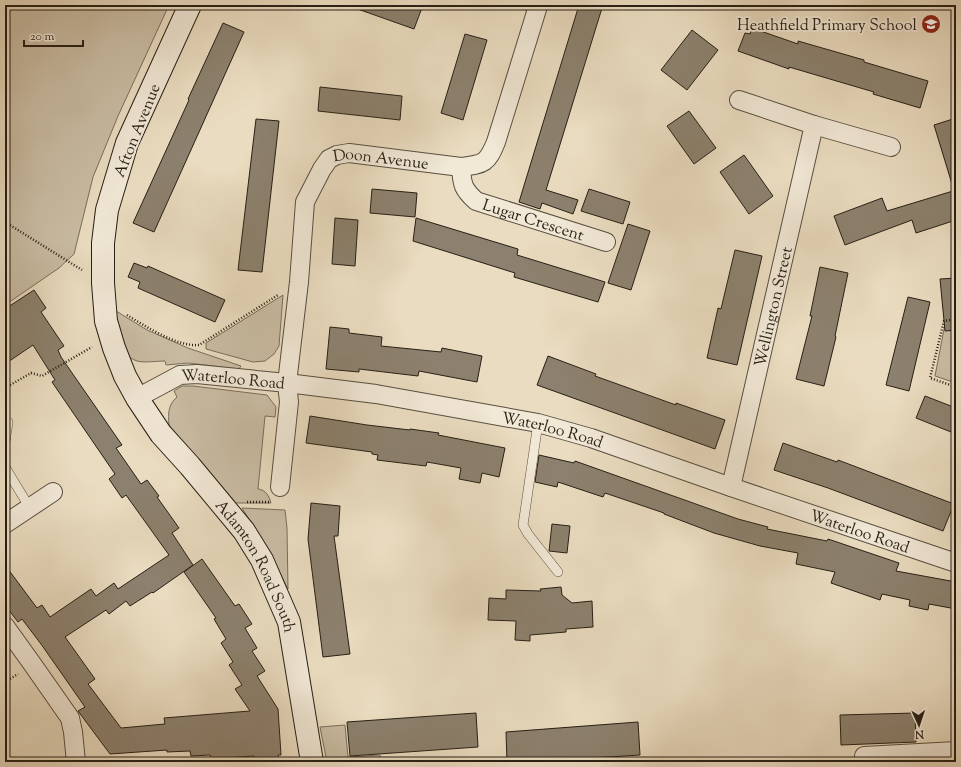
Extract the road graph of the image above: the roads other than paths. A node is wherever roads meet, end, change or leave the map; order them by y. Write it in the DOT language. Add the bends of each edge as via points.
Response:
graph roads {
  1 [pos="190,5"];
  2 [pos="537,5"];
  3 [pos="739,100"];
  4 [pos="814,125"];
  5 [pos="891,147"];
  6 [pos="461,167"];
  7 [pos="606,242"];
  8 [pos="287,382"];
  9 [pos="138,398"];
  10 [pos="8,422"];
  11 [pos="538,424"];
  12 [pos="5,442"];
  13 [pos="5,467"];
  14 [pos="731,487"];
  15 [pos="280,488"];
  16 [pos="53,492"];
  17 [pos="30,508"];
  18 [pos="5,524"];
  19 [pos="956,562"];
  20 [pos="558,572"];
  21 [pos="5,626"];
  22 [pos="956,751"];
  23 [pos="864,756"];
  24 [pos="76,762"];
  25 [pos="312,762"];
  1 -- 9 [label="street, Afton Avenue" via="127,143 115,178 102,243 106,321 124,376"];
  2 -- 6 [label="street, Doon Avenue" via="490,157 479,164"];
  3 -- 4 [label="street"];
  4 -- 5 [label="street"];
  4 -- 14 [label="street, Wellington Street"];
  6 -- 7 [label="street, Lugar Crescent" via="466,192 476,201"];
  6 -- 8 [label="street, Doon Avenue" via="349,153 329,159 305,202"];
  8 -- 9 [label="street, Waterloo Road" via="197,374 180,375"];
  8 -- 11 [label="street, Waterloo Road" via="376,394"];
  8 -- 15 [label="street, Doon Avenue" via="289,402"];
  9 -- 25 [label="street, Adamton Road South" via="161,434 244,531 270,576 289,622"];
  10 -- 12 [label="lane"];
  11 -- 14 [label="street, Waterloo Road" via="591,438"];
  11 -- 20 [label="lane" via="523,525"];
  13 -- 17 [label="lane"];
  14 -- 19 [label="street, Waterloo Road"];
  16 -- 17 [label="street"];
  17 -- 18 [label="street"];
  21 -- 24 [label="street" via="70,718"];
  22 -- 23 [label="street"];
}
